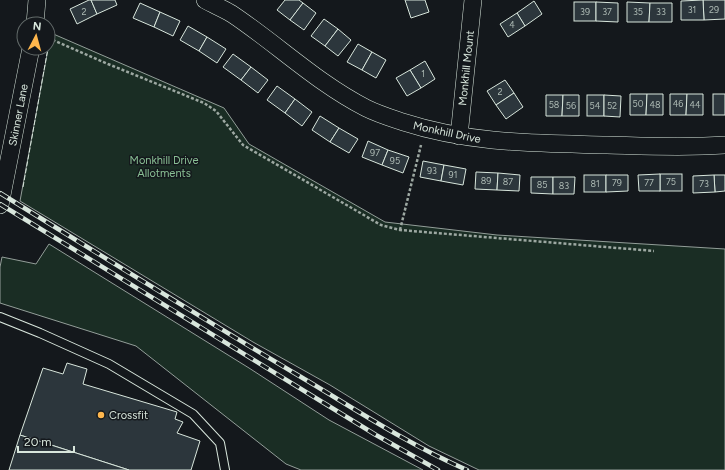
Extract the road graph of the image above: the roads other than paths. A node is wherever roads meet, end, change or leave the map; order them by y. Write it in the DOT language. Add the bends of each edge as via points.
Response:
graph roads {
  1 [pos="37,0"];
  2 [pos="205,0"];
  3 [pos="473,0"];
  4 [pos="36,16"];
  5 [pos="30,56"];
  6 [pos="459,136"];
  7 [pos="725,145"];
  8 [pos="0,205"];
  9 [pos="0,317"];
  10 [pos="225,470"];
  1 -- 4 [label="street"];
  2 -- 6 [label="street, Monkhill Drive" via="232,14 347,97 367,108 425,129"];
  3 -- 6 [label="street, Monkhill Mount"];
  5 -- 8 [label="street, Skinner Lane"];
  6 -- 7 [label="street, Monkhill Drive" via="512,143"];
  9 -- 10 [label="lane" via="109,364 193,414 220,443"];
}
